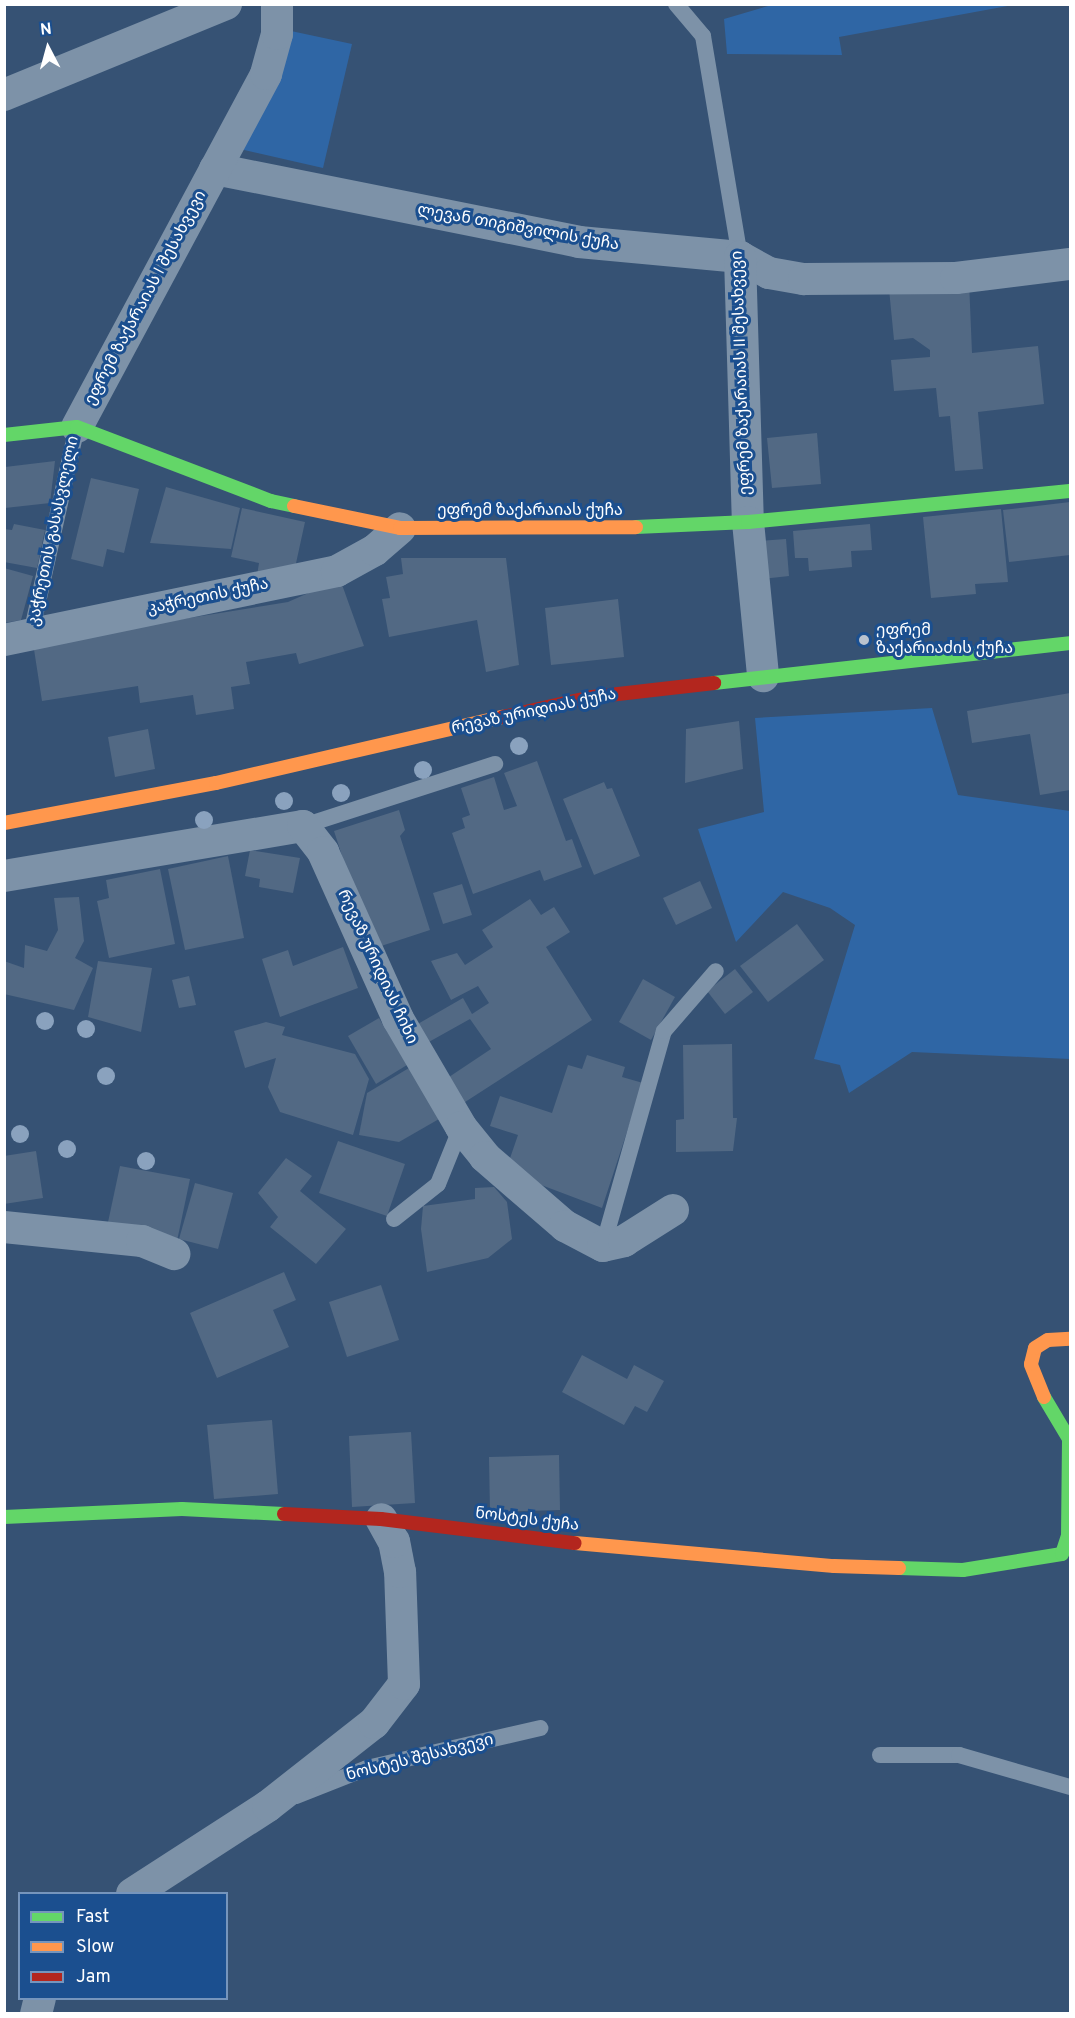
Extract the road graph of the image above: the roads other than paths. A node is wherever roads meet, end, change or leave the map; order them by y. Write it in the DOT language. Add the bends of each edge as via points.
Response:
graph roads {
  1 [pos="226,4"];
  2 [pos="277,4"];
  3 [pos="676,4"];
  4 [pos="4,94"];
  5 [pos="215,169"];
  6 [pos="740,258"];
  7 [pos="1071,264"];
  8 [pos="77,427"];
  9 [pos="4,435"];
  10 [pos="1071,492"];
  11 [pos="748,522"];
  12 [pos="399,528"];
  13 [pos="18,637"];
  14 [pos="1071,643"];
  15 [pos="1033,649"];
  16 [pos="1071,654"];
  17 [pos="763,676"];
  18 [pos="495,764"];
  19 [pos="4,823"];
  20 [pos="303,826"];
  21 [pos="4,876"];
  22 [pos="716,971"];
  23 [pos="461,1127"];
  24 [pos="673,1210"];
  25 [pos="394,1219"];
  26 [pos="4,1227"];
  27 [pos="603,1246"];
  28 [pos="174,1254"];
  29 [pos="1071,1339"];
  30 [pos="4,1517"];
  31 [pos="381,1519"];
  32 [pos="540,1728"];
  33 [pos="880,1755"];
  34 [pos="1071,1787"];
  35 [pos="268,1806"];
  36 [pos="134,1892"];
  1 -- 4 [label="street"];
  2 -- 5 [label="street" via="277,34 267,74"];
  3 -- 6 [label="lane, ეფრემ ზაქარაიას II შესახვევი" via="703,36"];
  5 -- 6 [label="street, ლევან თიგიშვილის ქუჩა" via="579,242 692,250"];
  5 -- 8 [label="street, ეფრემ ზაქარაიას I შესახვევი"];
  6 -- 7 [label="street, ლევან თიგიშვილის ქუჩა" via="769,273 804,279 956,278"];
  6 -- 11 [label="street, ეფრემ ზაქარაიას II შესახვევი"];
  8 -- 9 [label="street, ეფრემ ზაქარაიას ქუჩა"];
  8 -- 12 [label="street, ეფრემ ზაქარაიას ქუჩა" via="271,501"];
  8 -- 13 [label="lane, კაჭრეთის გასასვლელი"];
  10 -- 11 [label="street, ეფრემ ზაქარაიას ქუჩა"];
  11 -- 12 [label="street, ეფრემ ზაქარაიას ქუჩა" via="599,528"];
  11 -- 17 [label="street, ეფრემ ზაქარაიას II შესახვევი"];
  12 -- 13 [label="street, კაჭრეთის ქუჩა" via="375,550 337,571"];
  14 -- 15 [label="street, რევაზ ურიდიას ქუჩა"];
  15 -- 16 [label="street"];
  15 -- 17 [label="street, რევაზ ურიდიას ქუჩა"];
  17 -- 19 [label="street, რევაზ ურიდიას ქუჩა" via="592,697 216,783"];
  18 -- 20 [label="lane"];
  20 -- 21 [label="street"];
  20 -- 23 [label="street, რევაზ ურიდიას ჩიხი" via="323,852 398,1019"];
  22 -- 27 [label="lane" via="664,1031"];
  23 -- 25 [label="lane" via="438,1184"];
  23 -- 27 [label="street, რევაზ ურიდიას ჩიხი" via="485,1157 565,1226"];
  24 -- 27 [label="street" via="624,1241"];
  26 -- 28 [label="street" via="142,1241"];
  29 -- 31 [label="street, ნოსტეს ქუჩა" via="1048,1340 1035,1348 1031,1364 1036,1383 1070,1439 1068,1536 1062,1554 1045,1559 963,1570 834,1566 645,1551"];
  30 -- 31 [label="street, ნოსტეს ქუჩა" via="182,1509"];
  31 -- 35 [label="street, ნოსტეს შესახვევი" via="394,1542 400,1572 404,1684 374,1723"];
  32 -- 35 [label="lane, ნოსტეს შესახვევი" via="367,1768"];
  33 -- 34 [label="lane" via="959,1755"];
  35 -- 36 [label="street, ნოსტეს შესახვევი"];
}
